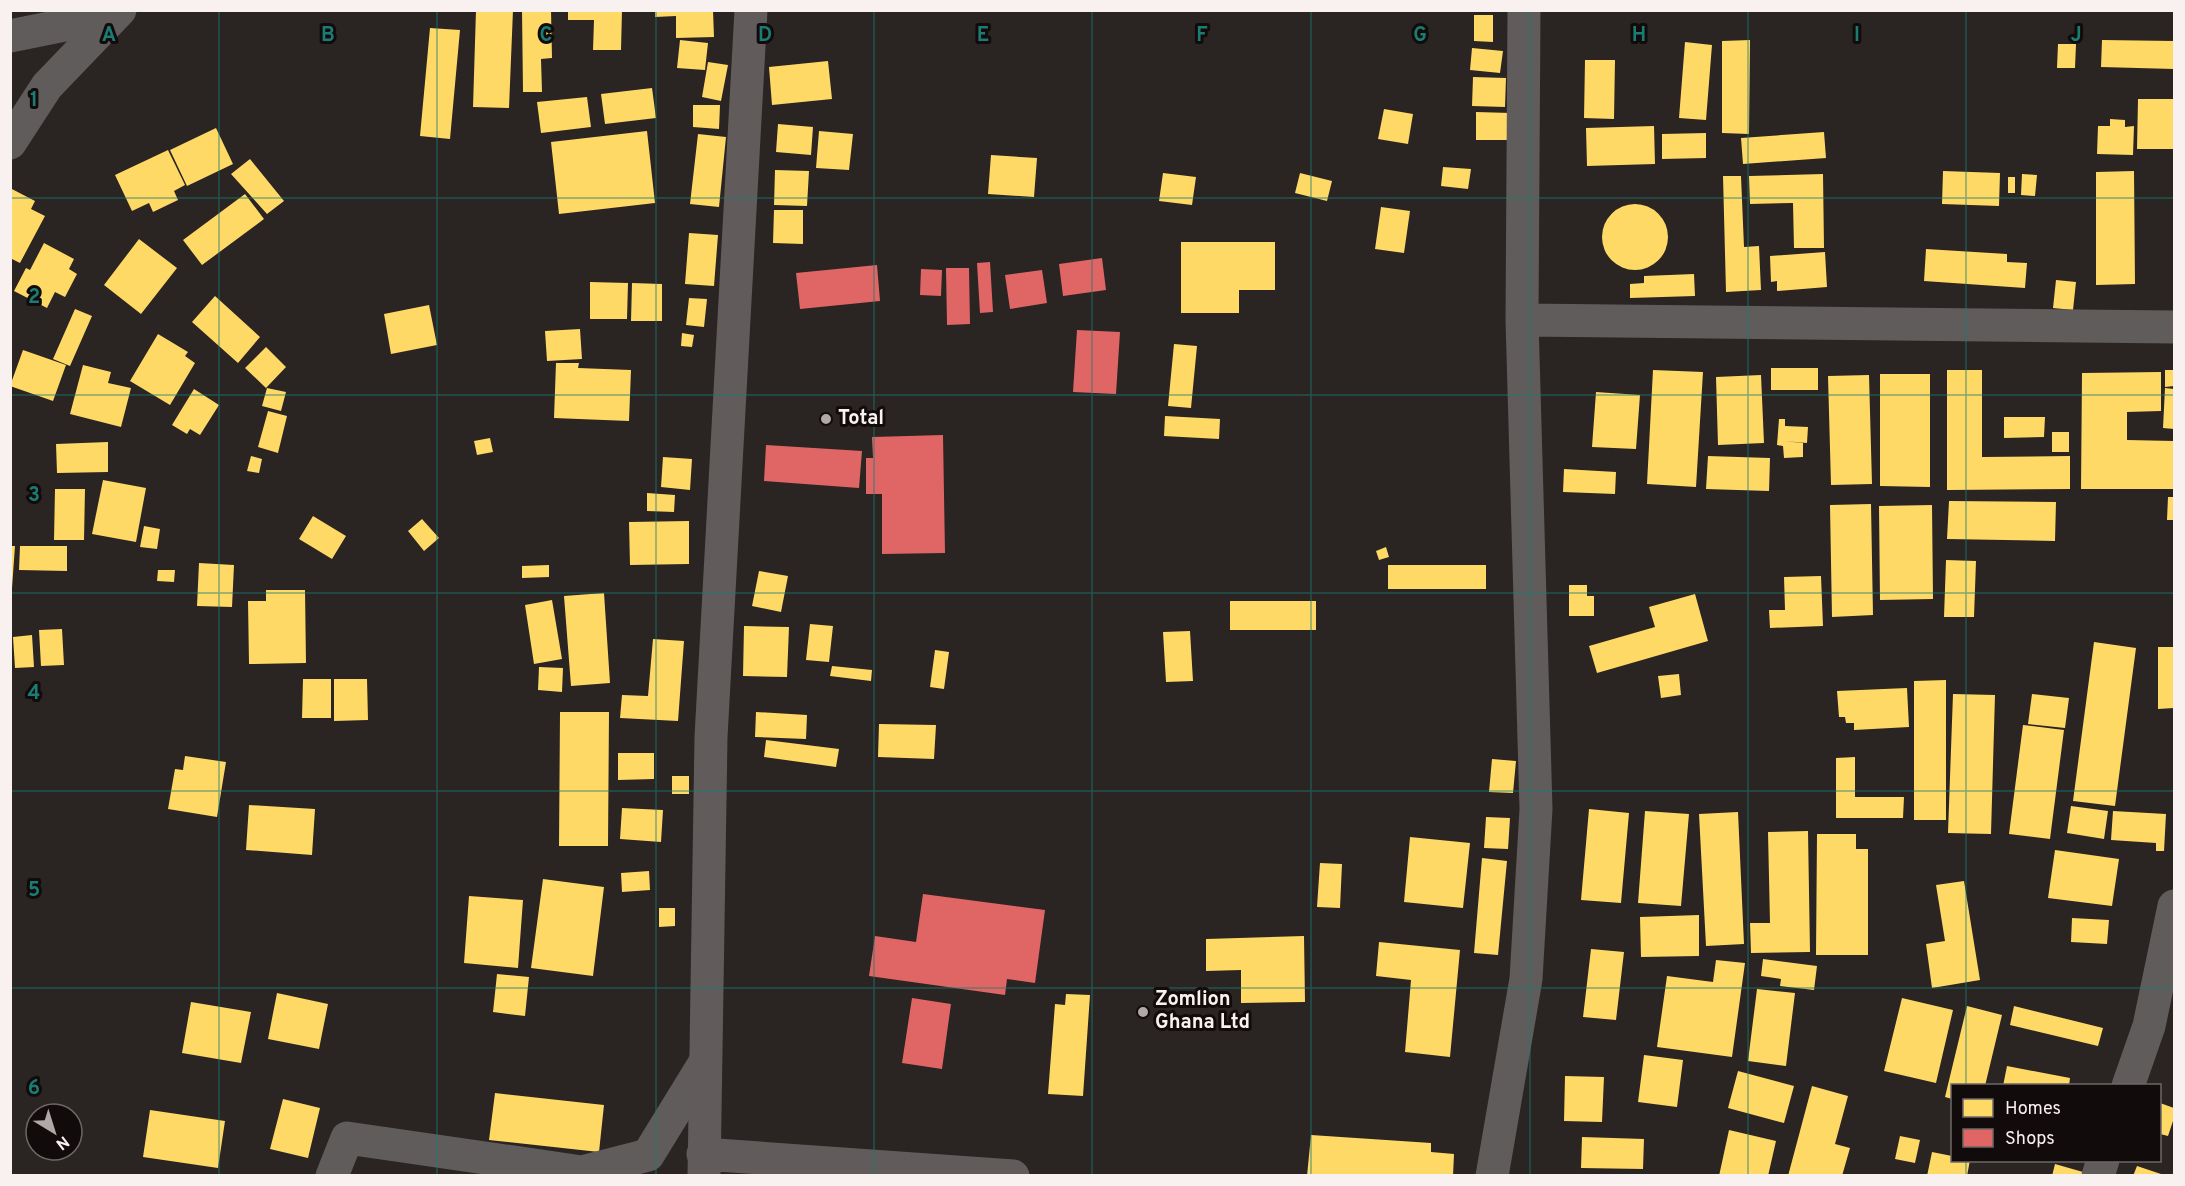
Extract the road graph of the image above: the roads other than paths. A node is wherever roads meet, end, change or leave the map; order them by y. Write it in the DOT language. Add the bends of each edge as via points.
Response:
graph roads {
  1 [pos="750,10"];
  2 [pos="1524,10"];
  3 [pos="117,13"];
  4 [pos="10,36"];
  5 [pos="10,143"];
  6 [pos="1522,320"];
  7 [pos="2175,327"];
  8 [pos="2175,906"];
  9 [pos="704,1064"];
  10 [pos="2129,1084"];
  11 [pos="2103,1162"];
  12 [pos="704,1165"];
  13 [pos="332,1176"];
  14 [pos="1013,1176"];
  15 [pos="1492,1176"];
  16 [pos="2097,1176"];
  1 -- 9 [label="main road" via="711,736 709,987"];
  2 -- 6 [label="street"];
  3 -- 4 [label="street"];
  3 -- 5 [label="street" via="47,86"];
  6 -- 7 [label="street"];
  6 -- 15 [label="street" via="1536,809 1526,979"];
  8 -- 10 [label="street" via="2149,1026"];
  9 -- 12 [label="main road"];
  9 -- 13 [label="street" via="648,1155 582,1172 347,1138"];
  11 -- 16 [label="street"];
  12 -- 14 [label="main road"];
}
